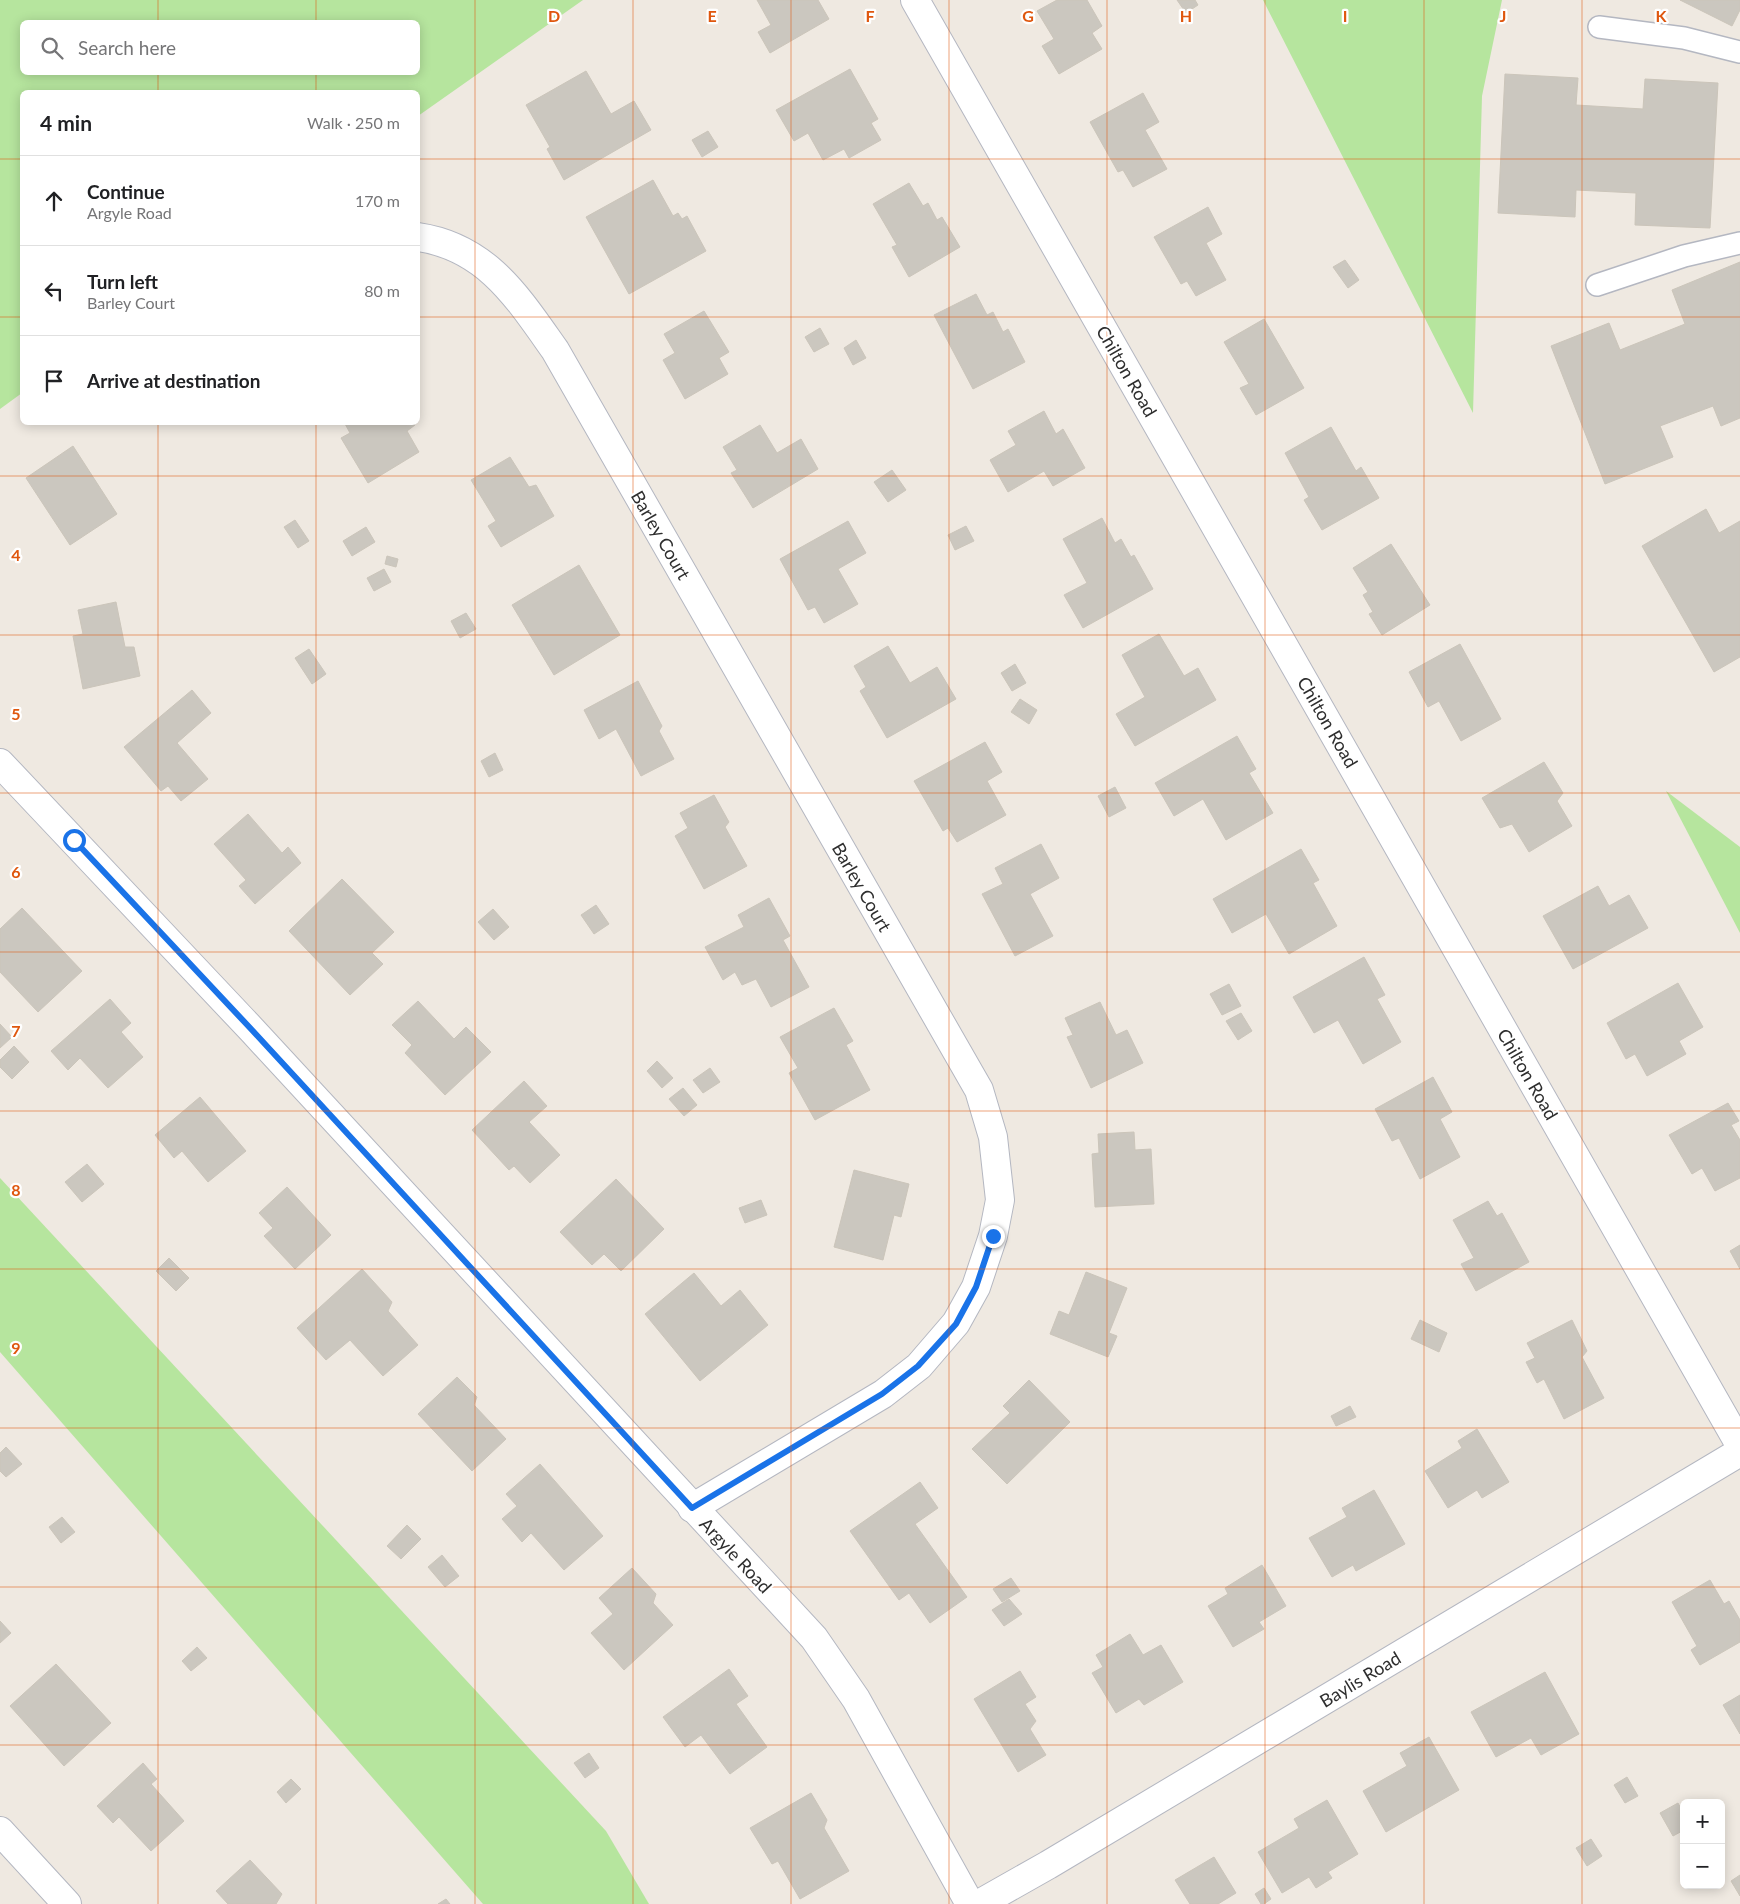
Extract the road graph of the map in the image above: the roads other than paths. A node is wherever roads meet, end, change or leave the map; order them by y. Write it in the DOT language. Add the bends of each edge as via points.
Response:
graph roads {
  1 [pos="916,0"];
  2 [pos="1599,27"];
  3 [pos="1740,52"];
  4 [pos="420,237"];
  5 [pos="1740,244"];
  6 [pos="1597,285"];
  7 [pos="0,763"];
  8 [pos="1740,1445"];
  9 [pos="1740,1452"];
  10 [pos="692,1508"];
  11 [pos="0,1831"];
  12 [pos="67,1904"];
  13 [pos="970,1904"];
  14 [pos="979,1904"];
  1 -- 8 [label="street, Chilton Road"];
  2 -- 3 [label="lane" via="1684,38"];
  4 -- 10 [label="street, Barley Court" via="465,251 492,271 518,298 555,350 978,1090 993,1137 1000,1200 993,1236 976,1287 956,1324 918,1366 882,1394"];
  5 -- 6 [label="lane" via="1684,256"];
  7 -- 10 [label="street, Argyle Road" via="239,1016"];
  9 -- 14 [label="street, Baylis Road"];
  10 -- 13 [label="street, Argyle Road" via="814,1638 856,1699"];
  11 -- 12 [label="street"];
}
